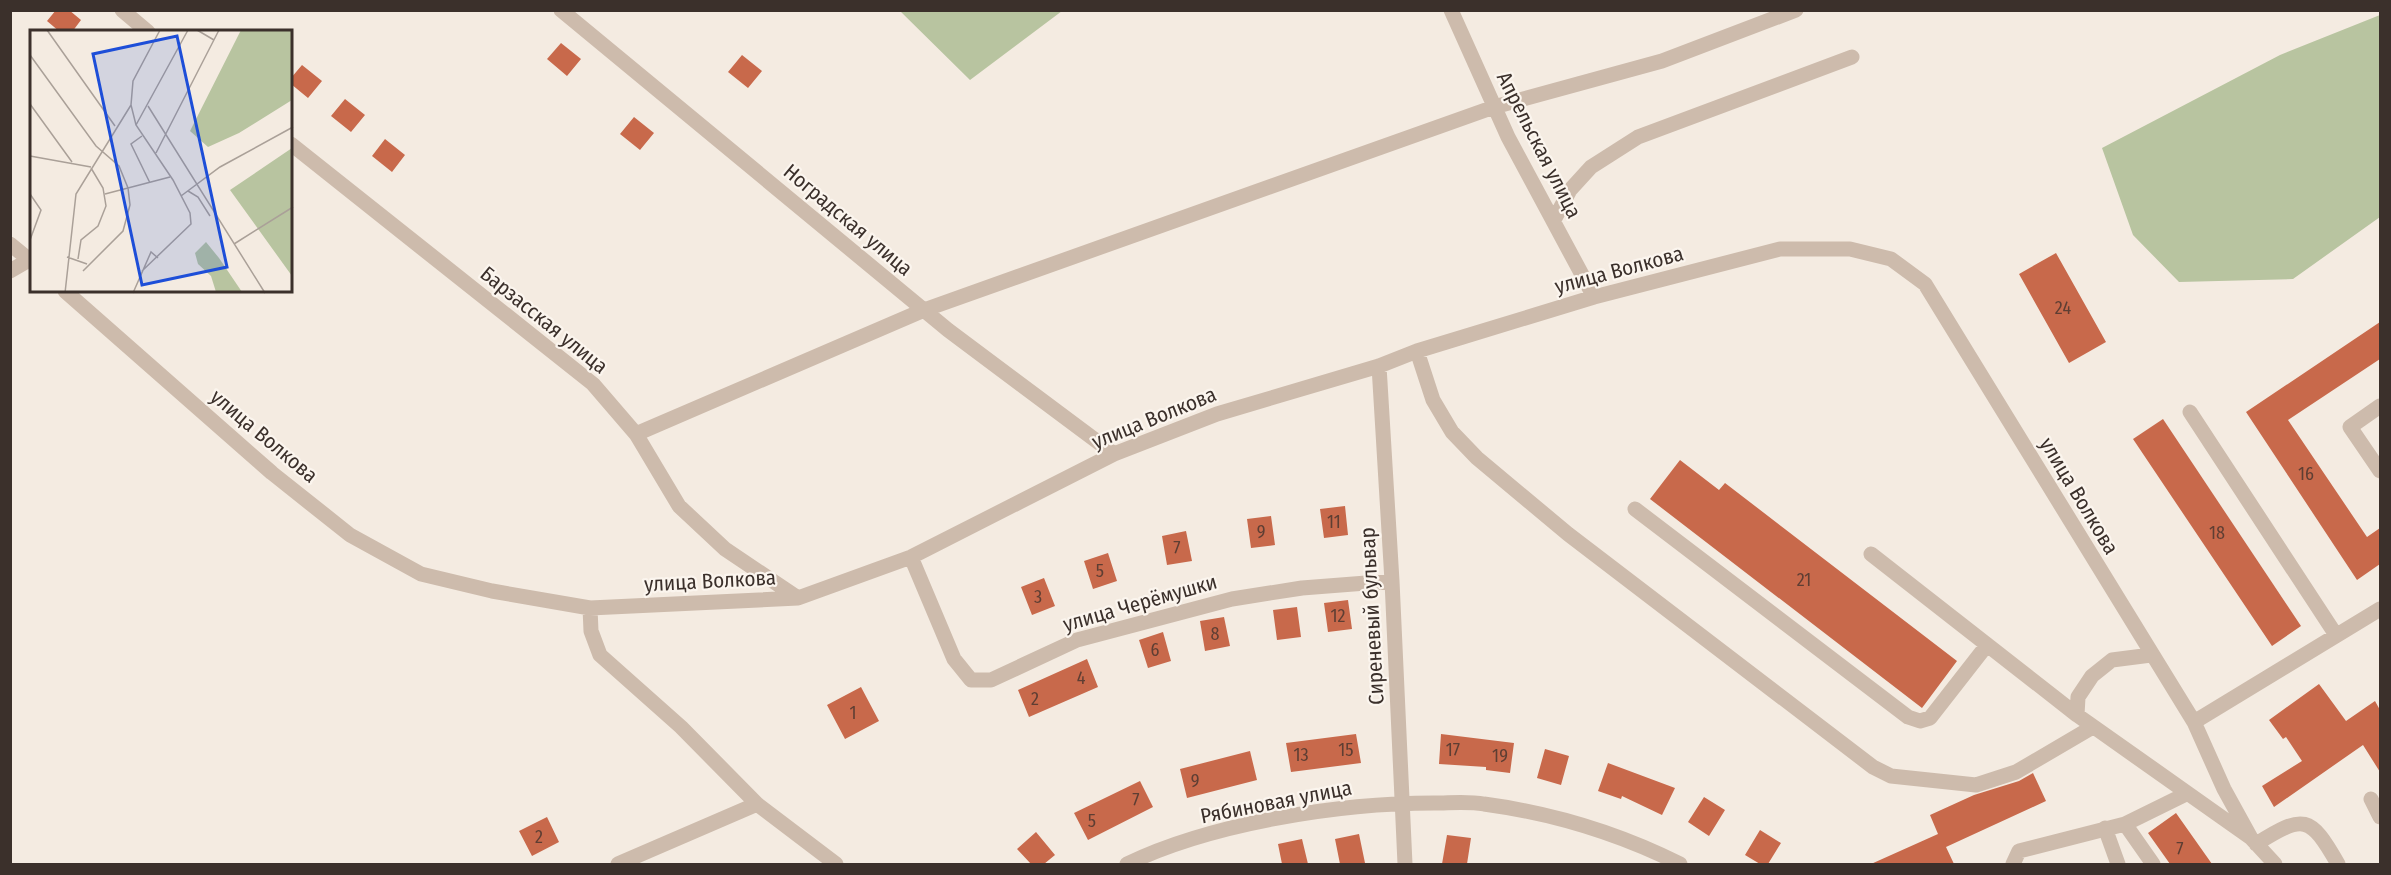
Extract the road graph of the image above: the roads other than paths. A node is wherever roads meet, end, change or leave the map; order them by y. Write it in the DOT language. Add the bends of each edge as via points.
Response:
graph roads {
  1 [pos="122,10"];
  2 [pos="561,10"];
  3 [pos="1451,10"];
  4 [pos="1796,10"];
  5 [pos="146,30"];
  6 [pos="1852,57"];
  7 [pos="1494,108"];
  8 [pos="292,145"];
  9 [pos="1554,220"];
  10 [pos="10,244"];
  11 [pos="30,261"];
  12 [pos="10,271"];
  13 [pos="66,292"];
  14 [pos="1594,297"];
  15 [pos="924,310"];
  16 [pos="1417,351"];
  17 [pos="1379,366"];
  18 [pos="2380,406"];
  19 [pos="2190,412"];
  20 [pos="636,434"];
  21 [pos="1114,454"];
  22 [pos="2380,471"];
  23 [pos="1635,508"];
  24 [pos="1871,554"];
  25 [pos="911,557"];
  26 [pos="1392,581"];
  27 [pos="798,598"];
  28 [pos="590,608"];
  29 [pos="2380,609"];
  30 [pos="2336,635"];
  31 [pos="1988,645"];
  32 [pos="2151,655"];
  33 [pos="2077,715"];
  34 [pos="2193,722"];
  35 [pos="2091,728"];
  36 [pos="2186,794"];
  37 [pos="2371,799"];
  38 [pos="1402,803"];
  39 [pos="757,804"];
  40 [pos="2380,817"];
  41 [pos="2125,824"];
  42 [pos="2105,828"];
  43 [pos="2253,841"];
  44 [pos="618,864"];
  45 [pos="836,864"];
  46 [pos="1127,864"];
  47 [pos="1405,864"];
  48 [pos="1680,864"];
  49 [pos="2013,864"];
  50 [pos="2118,864"];
  51 [pos="2153,864"];
  52 [pos="2275,864"];
  53 [pos="2338,864"];
  1 -- 5 [label="street"];
  2 -- 15 [label="street, Ноградская улица"];
  3 -- 7 [label="street, Апрельская улица"];
  4 -- 7 [label="street" via="1662,61"];
  6 -- 9 [label="street" via="1638,137 1591,167 1570,190"];
  7 -- 9 [label="street, Апрельская улица"];
  7 -- 15 [label="street"];
  8 -- 20 [label="street, Барзасская улица" via="593,384"];
  9 -- 14 [label="street, Апрельская улица"];
  10 -- 11 [label="street"];
  11 -- 12 [label="street"];
  13 -- 28 [label="street, улица Волкова" via="272,473 350,535 421,574"];
  14 -- 16 [label="street, улица Волкова"];
  14 -- 32 [label="street, улица Волкова" via="1780,249 1850,249 1891,259 1925,284"];
  15 -- 20 [label="street"];
  15 -- 21 [label="street, Ноградская улица"];
  16 -- 17 [label="street, улица Волкова"];
  16 -- 35 [label="street" via="1433,400 1452,432 1477,458 1569,534 1873,767 1891,776 1976,785 2016,772"];
  17 -- 21 [label="street, улица Волкова" via="1217,414"];
  17 -- 26 [label="street, Сиреневый бульвар"];
  18 -- 22 [label="street" via="2350,427"];
  19 -- 30 [label="street"];
  20 -- 27 [label="street, Барзасская улица" via="679,506 725,549"];
  21 -- 25 [label="street, улица Волкова"];
  23 -- 31 [label="street" via="1908,717 1920,721 1930,718"];
  24 -- 31 [label="street, улица Волкова"];
  25 -- 26 [label="street, улица Черёмушки" via="954,659 971,680 991,680 1077,640 1232,599 1302,588"];
  25 -- 27 [label="street, улица Волкова"];
  26 -- 38 [label="street, Сиреневый бульвар"];
  27 -- 28 [label="street, улица Волкова"];
  28 -- 39 [label="street" via="591,631 600,655 681,727"];
  29 -- 30 [label="street"];
  30 -- 34 [label="street"];
  31 -- 33 [label="street, улица Волкова"];
  32 -- 33 [label="street" via="2112,660 2092,676 2078,697"];
  32 -- 34 [label="street, улица Волкова"];
  33 -- 35 [label="street, улица Волкова"];
  34 -- 43 [label="street, улица Волкова"];
  35 -- 36 [label="street, улица Волкова"];
  36 -- 41 [label="street"];
  36 -- 43 [label="street, улица Волкова"];
  37 -- 40 [label="street"];
  38 -- 46 [label="street, Рябиновая улица" via="1325,810 1247,826 1163,847"];
  38 -- 47 [label="street, Сиреневый бульвар"];
  38 -- 48 [label="street, Рябиновая улица" via="1483,803 1570,822 1652,850"];
  39 -- 44 [label="street"];
  39 -- 45 [label="street"];
  41 -- 42 [label="street"];
  41 -- 51 [label="street"];
  42 -- 49 [label="street" via="2019,851"];
  42 -- 50 [label="street"];
  43 -- 52 [label="street, улица Волкова"];
  43 -- 53 [label="street" via="2287,824 2303,823 2323,837"];
}
